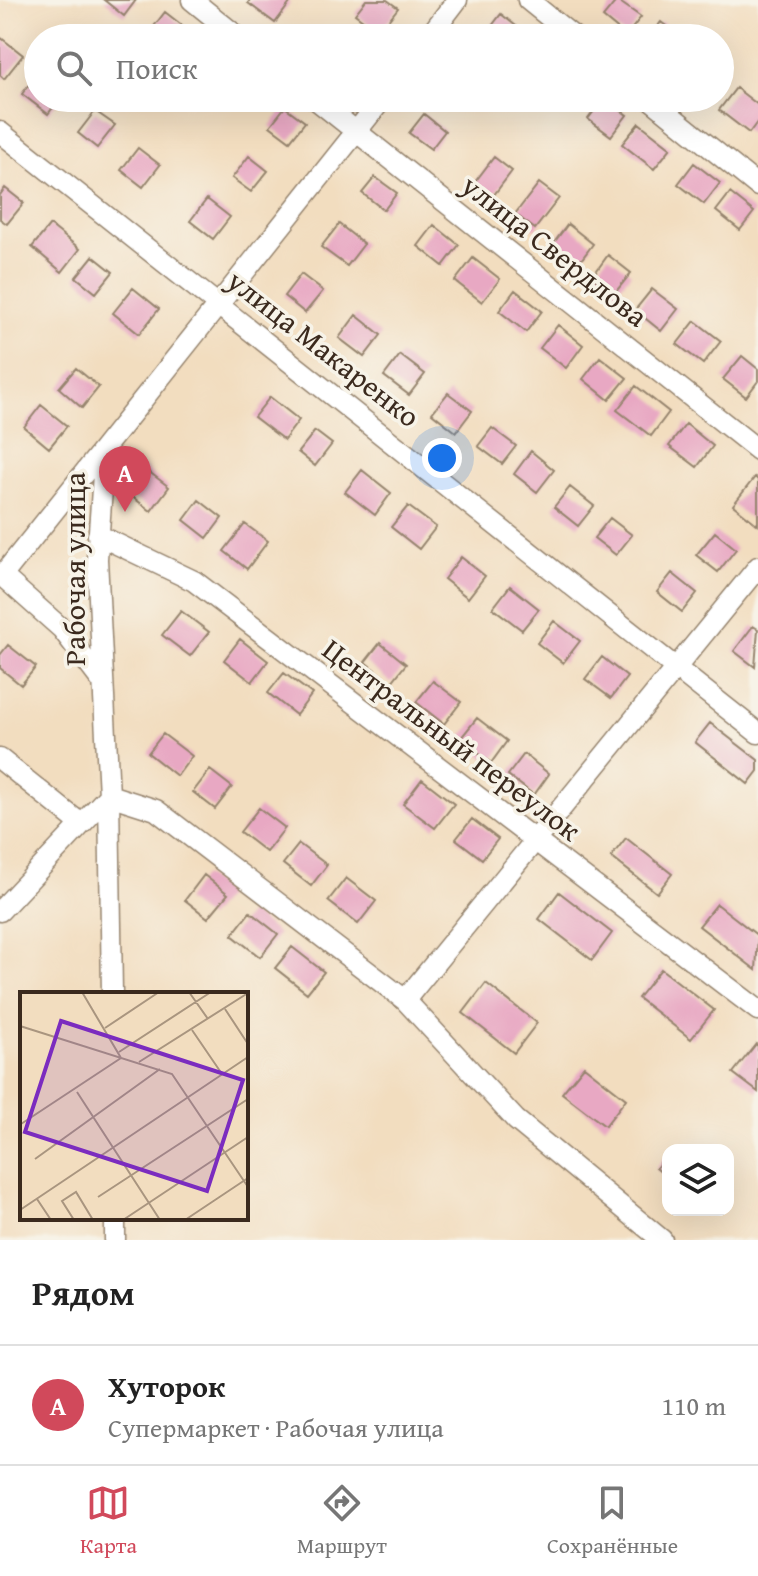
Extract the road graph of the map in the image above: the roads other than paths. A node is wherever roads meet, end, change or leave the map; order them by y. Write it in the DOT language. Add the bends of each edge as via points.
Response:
graph roads {
  1 [pos="192,0"];
  2 [pos="457,0"];
  3 [pos="528,0"];
  4 [pos="222,24"];
  5 [pos="439,24"];
  6 [pos="558,24"];
  7 [pos="332,112"];
  8 [pos="372,112"];
  9 [pos="666,112"];
  10 [pos="357,132"];
  11 [pos="2,139"];
  12 [pos="758,186"];
  13 [pos="220,304"];
  14 [pos="105,447"];
  15 [pos="758,450"];
  16 [pos="98,535"];
  17 [pos="758,567"];
  18 [pos="1,575"];
  19 [pos="675,669"];
  20 [pos="103,683"];
  21 [pos="758,733"];
  22 [pos="0,759"];
  23 [pos="109,795"];
  24 [pos="81,824"];
  25 [pos="536,839"];
  26 [pos="0,911"];
  27 [pos="112,992"];
  28 [pos="405,1000"];
  29 [pos="758,1010"];
  30 [pos="662,1240"];
  1 -- 4 [label="street"];
  2 -- 5 [label="street"];
  3 -- 6 [label="street"];
  7 -- 10 [label="street, улица Свердлова"];
  8 -- 10 [label="street, Рабочая улица"];
  9 -- 12 [label="street"];
  10 -- 13 [label="street, Рабочая улица"];
  10 -- 15 [label="street, улица Свердлова"];
  11 -- 13 [label="street, улица Макаренко"];
  13 -- 14 [label="street, Рабочая улица"];
  13 -- 19 [label="street, улица Макаренко"];
  14 -- 16 [label="street, Рабочая улица"];
  14 -- 18 [label="street"];
  16 -- 20 [label="street, Рабочая улица"];
  16 -- 25 [label="street, Центральный переулок" via="194,581"];
  17 -- 19 [label="street"];
  18 -- 20 [label="street" via="62,629"];
  19 -- 21 [label="street, улица Макаренко"];
  19 -- 25 [label="street"];
  20 -- 23 [label="street, Рабочая улица"];
  22 -- 24 [label="street"];
  23 -- 24 [label="street"];
  23 -- 27 [label="street, Рабочая улица"];
  23 -- 28 [label="street" via="156,810"];
  24 -- 26 [label="street"];
  25 -- 28 [label="street"];
  25 -- 29 [label="street, Центральный переулок"];
  28 -- 30 [label="street" via="516,1120"];
}
